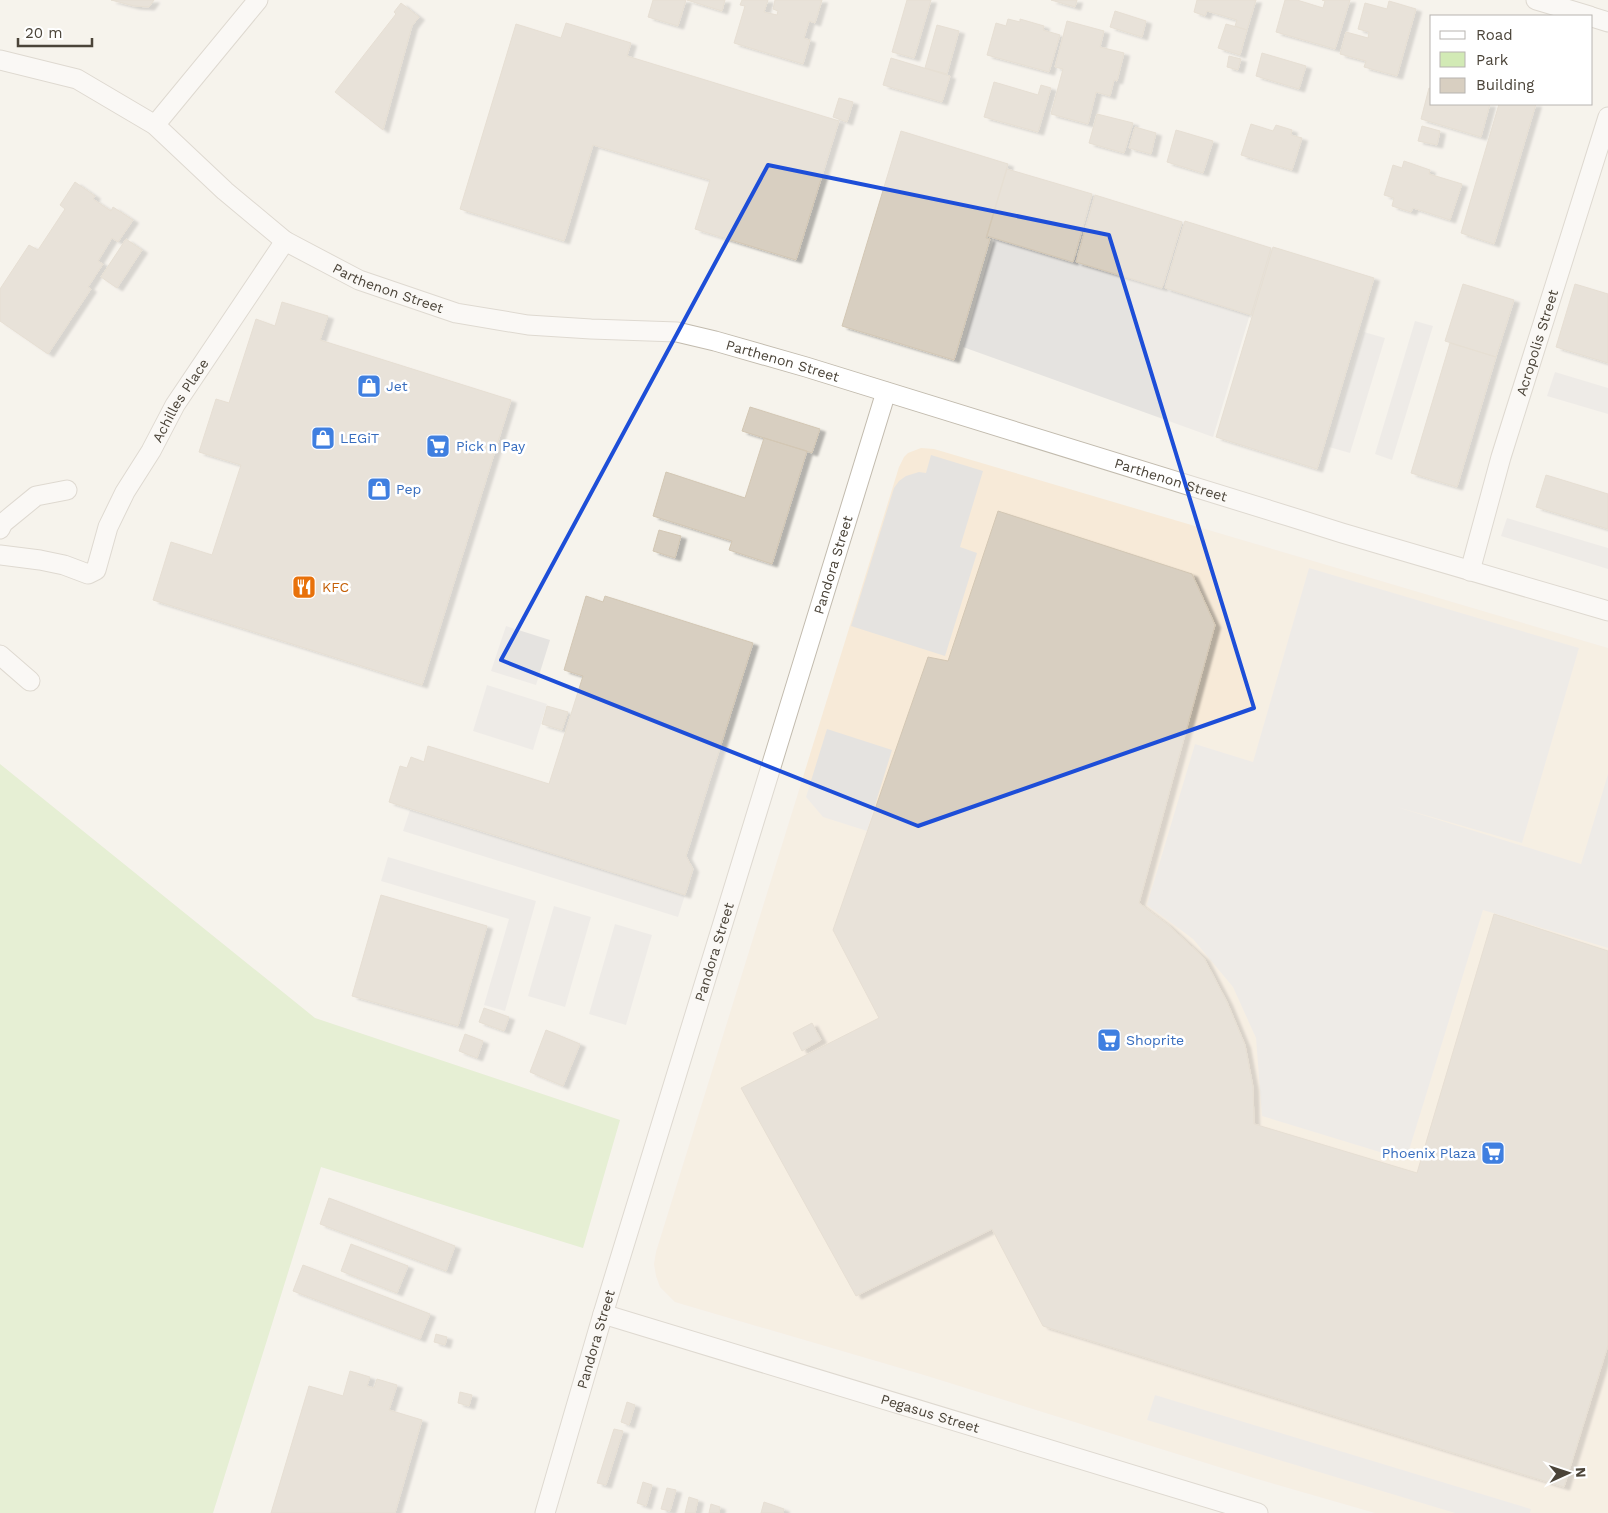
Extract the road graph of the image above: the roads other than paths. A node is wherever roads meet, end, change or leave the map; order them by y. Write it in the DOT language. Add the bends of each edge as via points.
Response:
graph roads {
  1 [pos="258,0"];
  2 [pos="1536,0"];
  3 [pos="1588,15"];
  4 [pos="1593,17"];
  5 [pos="1608,22"];
  6 [pos="0,60"];
  7 [pos="1608,116"];
  8 [pos="155,125"];
  9 [pos="1603,154"];
  10 [pos="285,242"];
  11 [pos="886,392"];
  12 [pos="68,490"];
  13 [pos="0,529"];
  14 [pos="0,555"];
  15 [pos="1470,571"];
  16 [pos="1608,611"];
  17 [pos="0,655"];
  18 [pos="30,681"];
  19 [pos="603,1314"];
  20 [pos="544,1513"];
  21 [pos="1258,1513"];
  1 -- 8 [label="street"];
  2 -- 3 [label="street"];
  4 -- 5 [label="street"];
  6 -- 8 [label="street, Parthenon Street" via="78,79"];
  7 -- 9 [label="street, Acropolis Street"];
  8 -- 10 [label="street, Parthenon Street"];
  9 -- 15 [label="street, Acropolis Street" via="1501,456"];
  10 -- 11 [label="street, Parthenon Street" via="359,280 456,313 528,325 677,332"];
  10 -- 14 [label="street, Achilles Place" via="175,405 108,527 96,570 88,574 64,565"];
  11 -- 15 [label="street, Parthenon Street"];
  11 -- 19 [label="street, Pandora Street"];
  12 -- 13 [label="street" via="36,496"];
  15 -- 16 [label="street, Parthenon Street"];
  17 -- 18 [label="street"];
  19 -- 20 [label="street, Pandora Street"];
  19 -- 21 [label="street, Pegasus Street"];
}
